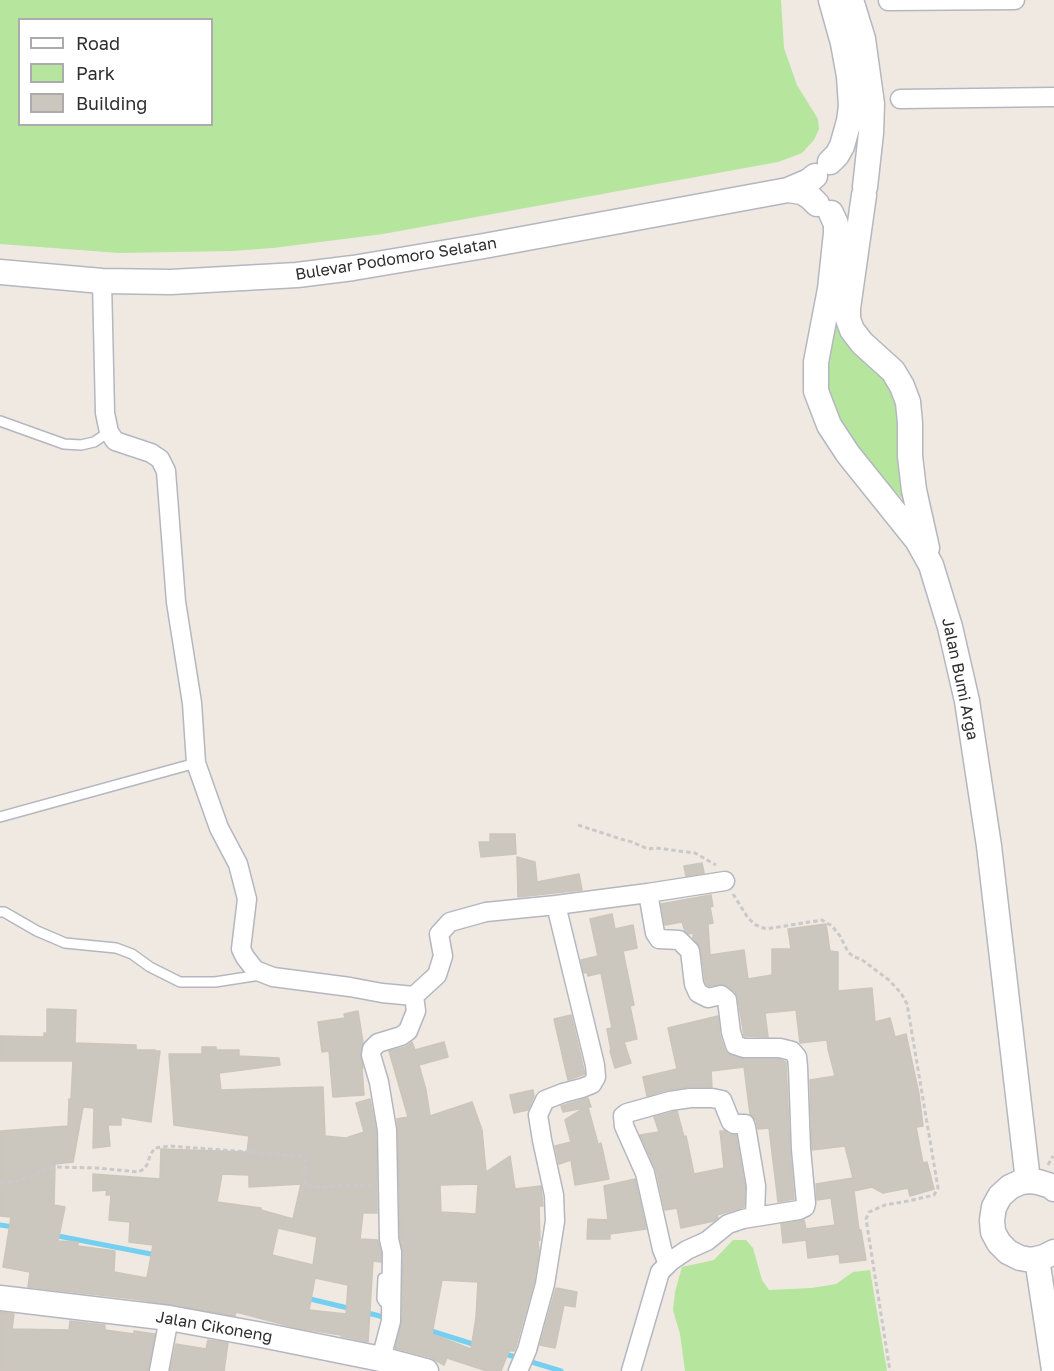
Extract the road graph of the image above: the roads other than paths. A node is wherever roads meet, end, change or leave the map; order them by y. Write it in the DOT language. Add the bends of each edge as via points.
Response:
graph roads {
  1 [pos="831,0"];
  2 [pos="851,0"];
  3 [pos="1015,0"];
  4 [pos="888,1"];
  5 [pos="1054,97"];
  6 [pos="900,99"];
  7 [pos="822,169"];
  8 [pos="788,190"];
  9 [pos="865,191"];
  10 [pos="824,208"];
  11 [pos="0,272"];
  12 [pos="102,281"];
  13 [pos="0,421"];
  14 [pos="109,432"];
  15 [pos="931,565"];
  16 [pos="196,764"];
  17 [pos="0,817"];
  18 [pos="725,881"];
  19 [pos="648,893"];
  20 [pos="556,905"];
  21 [pos="0,912"];
  22 [pos="266,974"];
  23 [pos="414,996"];
  24 [pos="1028,1182"];
  25 [pos="1054,1189"];
  26 [pos="755,1217"];
  27 [pos="1045,1255"];
  28 [pos="668,1264"];
  29 [pos="383,1278"];
  30 [pos="0,1298"];
  31 [pos="391,1312"];
  32 [pos="169,1318"];
  33 [pos="381,1359"];
  34 [pos="522,1360"];
  35 [pos="1054,1370"];
  36 [pos="159,1371"];
  37 [pos="426,1371"];
  38 [pos="631,1371"];
  1 -- 7 [label="street" via="843,42 851,106 842,146"];
  2 -- 9 [label="street" via="863,39 872,104"];
  3 -- 4 [label="street"];
  5 -- 6 [label="street"];
  7 -- 8 [label="street, Bulevar Podomoro Selatan" via="809,181"];
  7 -- 9 [label="street" via="838,161 854,166 864,179"];
  7 -- 10 [label="street" via="812,188 813,196"];
  8 -- 10 [label="street" via="802,192"];
  8 -- 12 [label="street, Bulevar Podomoro Selatan" via="342,270 171,282"];
  9 -- 10 [label="street" via="861,203 847,213"];
  9 -- 15 [label="street" via="848,319 862,344 892,371 908,402 914,490"];
  10 -- 15 [label="street, Jalan Bumi Arga" via="836,224 836,233 816,362 816,391 829,425 848,454 917,540"];
  11 -- 12 [label="street, Bulevar Podomoro Selatan"];
  12 -- 14 [label="street" via="105,413"];
  13 -- 14 [label="lane" via="64,444 94,442"];
  14 -- 16 [label="street" via="115,441 160,459 166,471 176,602 192,703"];
  15 -- 24 [label="street, Jalan Bumi Arga" via="950,627 968,711 989,846"];
  16 -- 17 [label="lane"];
  16 -- 22 [label="street" via="219,828 238,864 247,899 241,950 255,970"];
  18 -- 19 [label="street"];
  19 -- 20 [label="street"];
  19 -- 26 [label="street" via="655,933 659,939 679,940 690,951 698,993 708,998 721,995 727,1000 735,1045 780,1048 797,1057 805,1207"];
  20 -- 23 [label="street" via="486,912 450,922 439,934 443,956 437,975"];
  20 -- 34 [label="street" via="596,1077 591,1084 545,1100 538,1115 555,1195 555,1221 545,1284"];
  21 -- 22 [label="lane" via="65,943 116,948 132,954 180,982 215,982"];
  22 -- 23 [label="street"];
  23 -- 31 [label="street" via="416,1011 408,1031 378,1043 371,1055 387,1130"];
  24 -- 25 [label="street"];
  24 -- 27 [label="street" via="1010,1187 1000,1196 994,1207 993,1232 1008,1252 1020,1258 1032,1260"];
  26 -- 28 [label="street" via="728,1224"];
  26 -- 28 [label="street" via="756,1186 746,1127 731,1122 723,1100 690,1098 627,1113 623,1116 624,1126 645,1173"];
  27 -- 35 [label="street"];
  28 -- 38 [label="street" via="660,1272"];
  29 -- 31 [label="lane" via="382,1299"];
  30 -- 32 [label="street, Jalan Cikoneng"];
  31 -- 33 [label="street"];
  32 -- 33 [label="street, Jalan Cikoneng"];
  32 -- 36 [label="street"];
  33 -- 37 [label="street, Jalan Cikoneng"];
}
